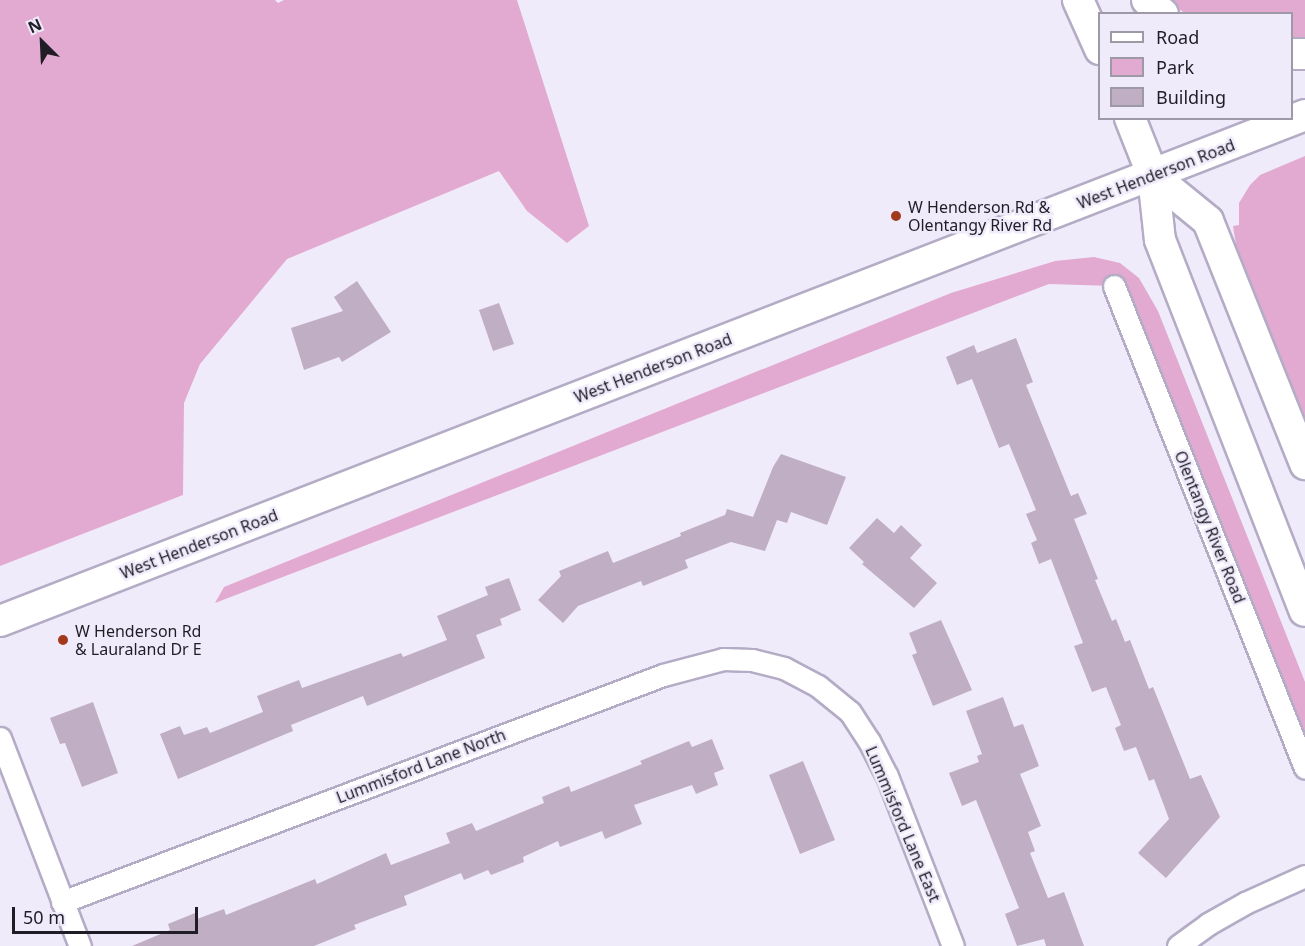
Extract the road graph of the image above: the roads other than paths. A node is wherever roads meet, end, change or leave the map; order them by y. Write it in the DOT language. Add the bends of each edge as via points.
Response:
graph roads {
  1 [pos="1078,0"];
  2 [pos="1147,0"];
  3 [pos="1161,12"];
  4 [pos="1098,45"];
  5 [pos="1131,120"];
  6 [pos="1293,120"];
  7 [pos="1153,176"];
  8 [pos="1114,286"];
  9 [pos="1305,464"];
  10 [pos="1305,611"];
  11 [pos="0,621"];
  12 [pos="784,668"];
  13 [pos="0,738"];
  14 [pos="1305,768"];
  15 [pos="1305,876"];
  16 [pos="62,902"];
  17 [pos="80,946"];
  18 [pos="953,946"];
  19 [pos="1178,946"];
  1 -- 4 [label="main road"];
  2 -- 3 [label="main road"];
  5 -- 7 [label="main road"];
  6 -- 7 [label="main road, West Henderson Road"];
  7 -- 9 [label="main road" via="1208,221"];
  7 -- 10 [label="main road" via="1160,240"];
  7 -- 11 [label="main road, West Henderson Road"];
  8 -- 14 [label="street, Olentangy River Road"];
  12 -- 16 [label="street, Lummisford Lane North" via="752,660 723,659 663,675"];
  12 -- 18 [label="street, Lummisford Lane East" via="818,686 850,712 869,741 887,776"];
  13 -- 16 [label="street"];
  15 -- 19 [label="street" via="1245,903"];
  16 -- 17 [label="street"];
}
